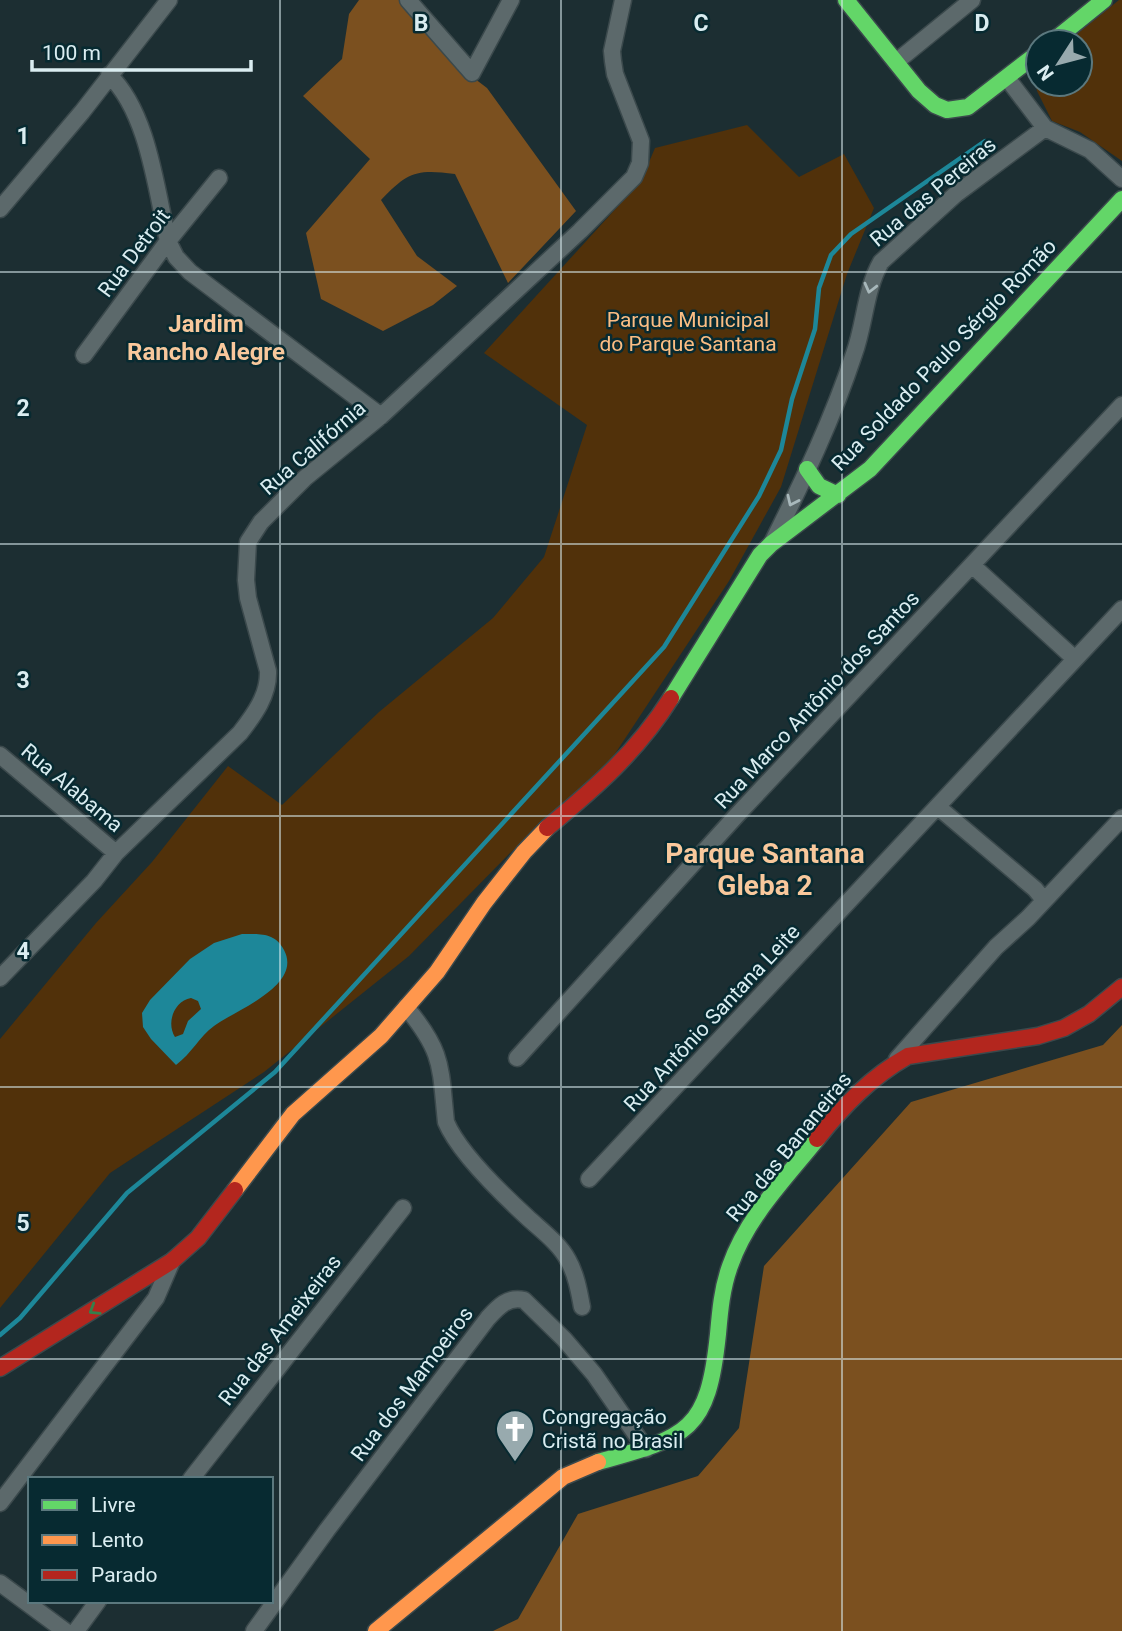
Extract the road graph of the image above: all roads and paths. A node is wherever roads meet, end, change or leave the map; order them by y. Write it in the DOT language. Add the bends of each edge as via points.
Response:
graph roads {
  1 [pos="169,0"];
  2 [pos="408,0"];
  3 [pos="511,0"];
  4 [pos="623,0"];
  5 [pos="846,0"];
  6 [pos="972,0"];
  7 [pos="1104,0"];
  8 [pos="1069,28"];
  9 [pos="896,62"];
  10 [pos="1024,64"];
  11 [pos="109,75"];
  12 [pos="1007,78"];
  13 [pos="1045,128"];
  14 [pos="219,178"];
  15 [pos="1122,179"];
  16 [pos="1122,199"];
  17 [pos="0,209"];
  18 [pos="168,241"];
  19 [pos="84,355"];
  20 [pos="1122,405"];
  21 [pos="381,416"];
  22 [pos="807,469"];
  23 [pos="838,495"];
  24 [pos="771,544"];
  25 [pos="973,566"];
  26 [pos="1122,609"];
  27 [pos="1075,659"];
  28 [pos="0,755"];
  29 [pos="938,807"];
  30 [pos="1122,818"];
  31 [pos="116,853"];
  32 [pos="1044,900"];
  33 [pos="0,978"];
  34 [pos="1122,987"];
  35 [pos="406,1007"];
  36 [pos="517,1058"];
  37 [pos="893,1063"];
  38 [pos="589,1179"];
  39 [pos="403,1208"];
  40 [pos="172,1261"];
  41 [pos="129,1288"];
  42 [pos="156,1298"];
  43 [pos="582,1307"];
  44 [pos="0,1368"];
  45 [pos="646,1448"];
  46 [pos="193,1477"];
  47 [pos="0,1503"];
  48 [pos="0,1583"];
  49 [pos="97,1603"];
  50 [pos="65,1631"];
  51 [pos="76,1631"];
  52 [pos="254,1631"];
  53 [pos="376,1631"];
  1 -- 11 [label="street"];
  2 -- 3 [label="street" via="472,73"];
  4 -- 21 [label="street, Rua Califórnia" via="612,51 615,74 641,141 634,177"];
  5 -- 9 [label="street"];
  6 -- 9 [label="street"];
  7 -- 8 [label="street"];
  9 -- 12 [label="street" via="919,92 941,109 968,107"];
  10 -- 12 [label="street"];
  11 -- 17 [label="street"];
  11 -- 18 [label="street" via="126,93 141,126"];
  12 -- 13 [label="street"];
  13 -- 15 [label="street" via="1090,150"];
  13 -- 22 [label="street, Rua das Pereiras, one-way" via="956,194 881,262 873,276 855,353"];
  14 -- 18 [label="street, Rua Detroit"];
  16 -- 23 [label="street, Rua Soldado Paulo Sérgio Romão" via="870,468"];
  18 -- 19 [label="street, Rua Detroit"];
  18 -- 21 [label="street" via="190,272"];
  20 -- 25 [label="street, Rua Marco Antônio dos Santos"];
  21 -- 31 [label="street, Rua Califórnia" via="304,478 254,532 248,542 246,580 268,671 261,702 240,733"];
  22 -- 23 [label="street" via="819,488"];
  22 -- 24 [label="street, Rua das Pereiras, one-way"];
  23 -- 24 [label="street, Rua Soldado Paulo Sérgio Romão"];
  24 -- 35 [label="street, Rua Soldado Paulo Sérgio Romão" via="654,724 607,778 524,852"];
  25 -- 27 [label="street"];
  25 -- 36 [label="street, Rua Marco Antônio dos Santos" via="737,815"];
  26 -- 27 [label="street, Rua Antônio Santana Leite"];
  27 -- 29 [label="street, Rua Antônio Santana Leite"];
  28 -- 31 [label="street, Rua Alabama"];
  29 -- 32 [label="street"];
  29 -- 38 [label="street, Rua Antônio Santana Leite"];
  30 -- 32 [label="street, Rua das Bananeiras"];
  31 -- 33 [label="street, Rua Califórnia"];
  32 -- 37 [label="street, Rua das Bananeiras"];
  34 -- 37 [label="street" via="1063,1028 908,1056"];
  35 -- 40 [label="street, Rua Soldado Paulo Sérgio Romão" via="381,1036 293,1114 198,1237"];
  35 -- 43 [label="street" via="439,1058 450,1130 509,1200 567,1257"];
  37 -- 45 [label="street, Rua das Bananeiras" via="853,1097 744,1234 723,1289 705,1405 683,1430"];
  39 -- 46 [label="street, Rua das Ameixeiras"];
  40 -- 41 [label="street"];
  40 -- 42 [label="street, Rua Soldado Paulo Sérgio Romão"];
  41 -- 42 [label="street"];
  41 -- 44 [label="street, one-way"];
  42 -- 47 [label="street, Rua Soldado Paulo Sérgio Romão"];
  45 -- 52 [label="street, Rua dos Mamoeiros" via="564,1339 524,1300 506,1302 488,1318"];
  45 -- 53 [label="street, Rua das Bananeiras" via="589,1464 563,1477"];
  48 -- 50 [label="street"];
  49 -- 51 [label="street"];
}
